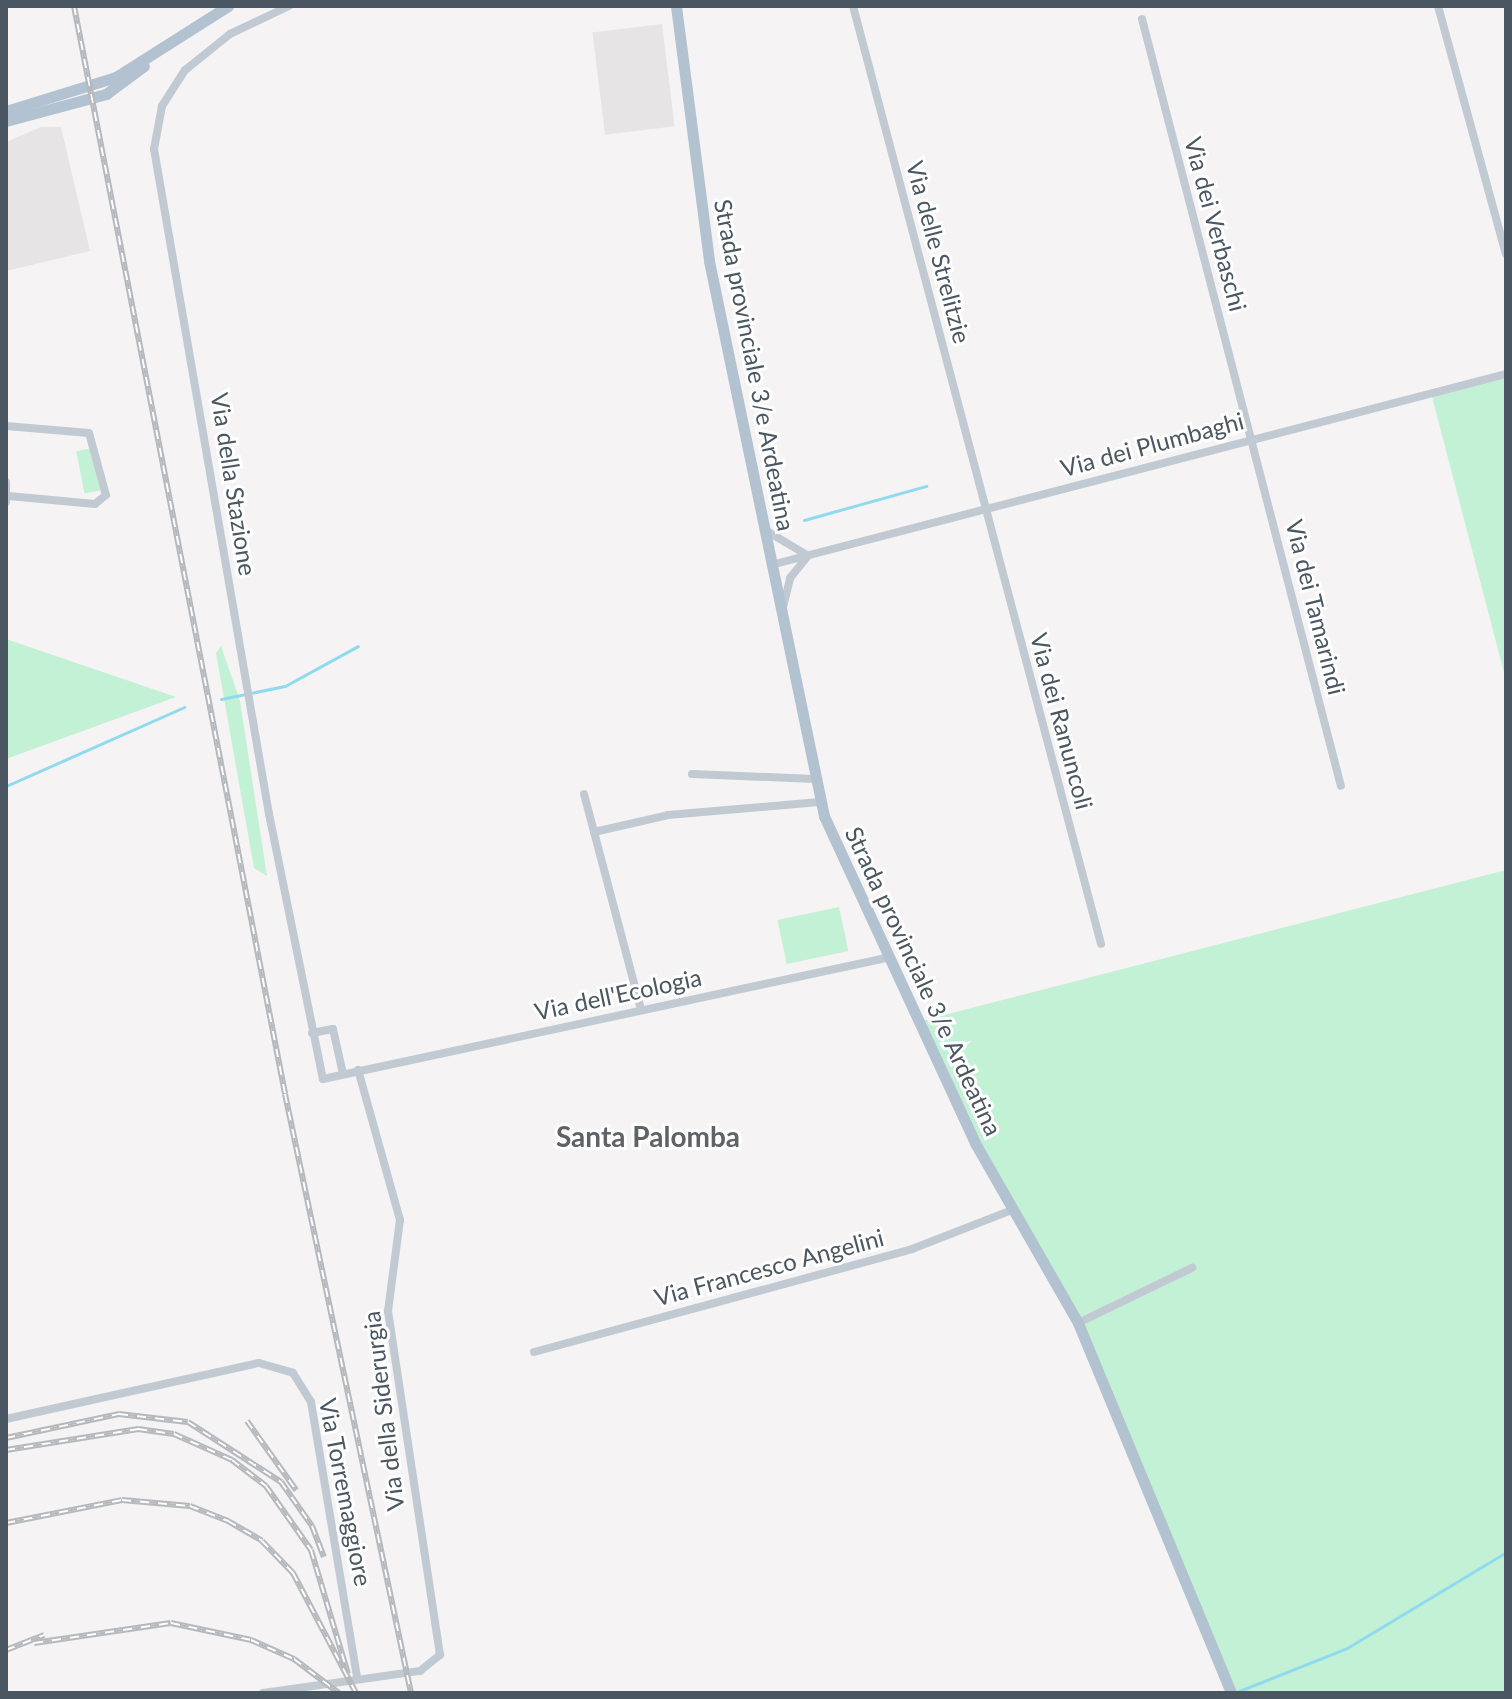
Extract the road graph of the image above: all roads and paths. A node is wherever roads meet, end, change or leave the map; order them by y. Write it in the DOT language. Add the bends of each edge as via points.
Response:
graph roads {
  1 [pos="228,6"];
  2 [pos="289,6"];
  3 [pos="676,6"];
  4 [pos="853,6"];
  5 [pos="1438,6"];
  6 [pos="1142,19"];
  7 [pos="159,51"];
  8 [pos="6,111"];
  9 [pos="6,121"];
  10 [pos="1506,254"];
  11 [pos="1506,374"];
  12 [pos="6,426"];
  13 [pos="1252,438"];
  14 [pos="6,482"];
  15 [pos="7,499"];
  16 [pos="986,509"];
  17 [pos="763,528"];
  18 [pos="808,556"];
  19 [pos="771,565"];
  20 [pos="782,621"];
  21 [pos="692,774"];
  22 [pos="815,779"];
  23 [pos="1341,786"];
  24 [pos="584,794"];
  25 [pos="819,802"];
  26 [pos="594,832"];
  27 [pos="1101,944"];
  28 [pos="886,958"];
  29 [pos="641,1010"];
  30 [pos="312,1033"];
  31 [pos="358,1070"];
  32 [pos="343,1074"];
  33 [pos="1012,1210"];
  34 [pos="1192,1268"];
  35 [pos="1078,1323"];
  36 [pos="534,1352"];
  37 [pos="6,1419"];
  38 [pos="354,1676"];
  39 [pos="263,1693"];
  40 [pos="1231,1693"];
  1 -- 7 [label="main road"];
  2 -- 30 [label="street, Via della Stazione" via="225,37 185,70 162,106 154,142"];
  3 -- 17 [label="main road, Strada provinciale 3/e Ardeatina" via="709,261"];
  4 -- 16 [label="street, Via delle Strelitzie"];
  5 -- 10 [label="street"];
  6 -- 13 [label="street, Via dei Verbaschi"];
  7 -- 8 [label="main road" via="107,81"];
  7 -- 9 [label="main road" via="111,92"];
  11 -- 13 [label="street, Via dei Plumbaghi"];
  12 -- 15 [label="street" via="89,433 106,495 98,504"];
  13 -- 16 [label="street, Via dei Plumbaghi"];
  13 -- 23 [label="street, Via dei Tamarindi"];
  14 -- 15 [label="street"];
  16 -- 18 [label="street, Via dei Plumbaghi"];
  16 -- 27 [label="street, Via dei Ranuncoli"];
  17 -- 18 [label="street"];
  17 -- 19 [label="main road, Strada provinciale 3/e Ardeatina"];
  18 -- 19 [label="street, Via dei Plumbaghi"];
  18 -- 20 [label="street" via="790,578"];
  19 -- 20 [label="main road, Strada provinciale 3/e Ardeatina"];
  20 -- 22 [label="main road, Strada provinciale 3/e Ardeatina"];
  21 -- 22 [label="street"];
  22 -- 25 [label="main road, Strada provinciale 3/e Ardeatina"];
  24 -- 26 [label="street"];
  25 -- 26 [label="street" via="668,815"];
  25 -- 28 [label="main road, Strada provinciale 3/e Ardeatina"];
  26 -- 29 [label="street"];
  28 -- 29 [label="street, Via dell'Ecologia"];
  28 -- 33 [label="main road, Strada provinciale 3/e Ardeatina"];
  29 -- 31 [label="street, Via dell'Ecologia"];
  30 -- 32 [label="street" via="333,1029"];
  30 -- 32 [label="street, Via della Stazione" via="323,1079"];
  31 -- 32 [label="street"];
  31 -- 38 [label="street, Via della Siderurgia" via="400,1220 388,1311 424,1574 440,1643 437,1661 420,1671"];
  33 -- 35 [label="main road, Strada provinciale 3/e Ardeatina"];
  33 -- 36 [label="street, Via Francesco Angelini" via="912,1249"];
  34 -- 35 [label="street"];
  35 -- 40 [label="main road, Strada provinciale 3/e Ardeatina"];
  37 -- 38 [label="street, Via Torremaggiore" via="259,1363 293,1373 311,1402"];
  38 -- 39 [label="street, Via della Siderurgia"];
}
